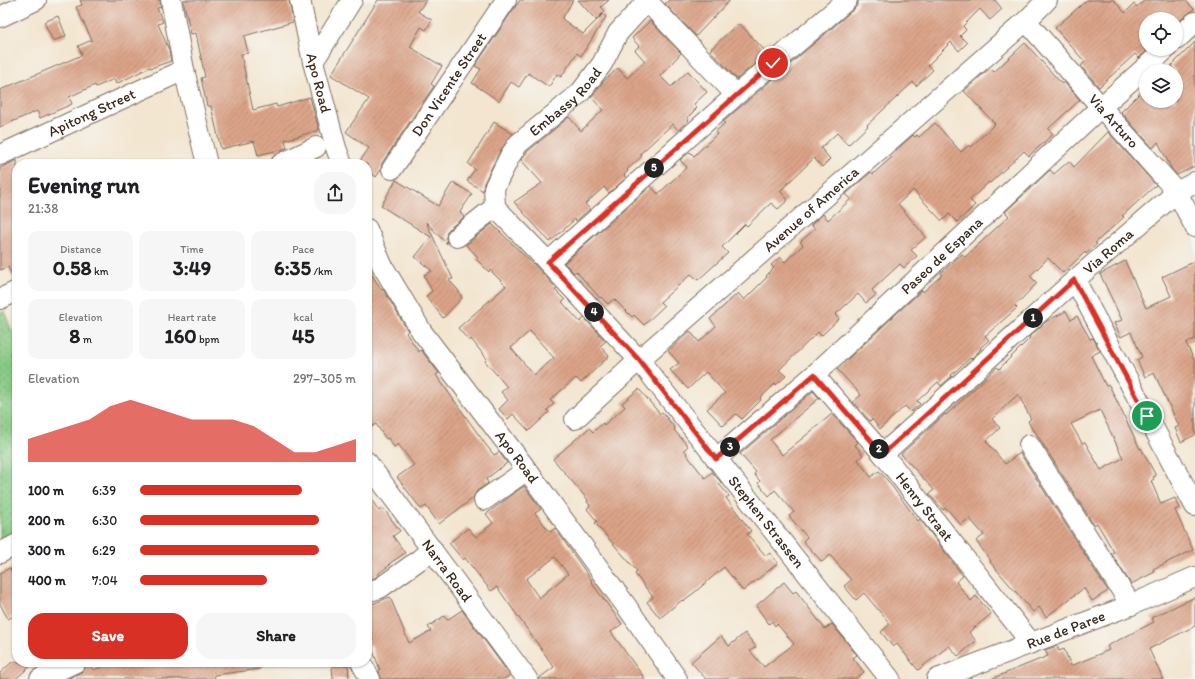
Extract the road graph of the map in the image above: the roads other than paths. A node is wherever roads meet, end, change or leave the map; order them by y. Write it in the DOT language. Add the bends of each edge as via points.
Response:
graph roads {
  1 [pos="36,0"];
  2 [pos="171,0"];
  3 [pos="300,0"];
  4 [pos="352,0"];
  5 [pos="506,0"];
  6 [pos="647,0"];
  7 [pos="847,0"];
  8 [pos="1048,0"];
  9 [pos="0,17"];
  10 [pos="1026,20"];
  11 [pos="1195,22"];
  12 [pos="1183,33"];
  13 [pos="1158,56"];
  14 [pos="313,62"];
  15 [pos="184,70"];
  16 [pos="736,95"];
  17 [pos="1101,107"];
  18 [pos="316,147"];
  19 [pos="0,155"];
  20 [pos="206,159"];
  21 [pos="291,159"];
  22 [pos="340,159"];
  23 [pos="392,169"];
  24 [pos="1195,182"];
  25 [pos="1177,192"];
  26 [pos="495,207"];
  27 [pos="1195,227"];
  28 [pos="457,237"];
  29 [pos="372,241"];
  30 [pos="548,262"];
  31 [pos="1074,280"];
  32 [pos="12,293"];
  33 [pos="0,299"];
  34 [pos="639,360"];
  35 [pos="814,375"];
  36 [pos="575,419"];
  37 [pos="1029,445"];
  38 [pos="883,454"];
  39 [pos="716,459"];
  40 [pos="372,469"];
  41 [pos="527,470"];
  42 [pos="484,500"];
  43 [pos="1195,506"];
  44 [pos="12,547"];
  45 [pos="432,549"];
  46 [pos="0,553"];
  47 [pos="1195,577"];
  48 [pos="372,590"];
  49 [pos="1131,605"];
  50 [pos="1031,643"];
  51 [pos="65,667"];
  52 [pos="364,667"];
  53 [pos="40,679"];
  54 [pos="370,679"];
  55 [pos="527,679"];
  56 [pos="677,679"];
  57 [pos="890,679"];
  58 [pos="936,679"];
  1 -- 9 [label="street"];
  2 -- 15 [label="street"];
  3 -- 14 [label="street, Apo Road"];
  4 -- 14 [label="street"];
  5 -- 23 [label="street, Don Vicente Street"];
  6 -- 16 [label="street"];
  6 -- 26 [label="street, Embassy Road" via="618,33 602,64 580,93 518,144 494,188"];
  7 -- 16 [label="street"];
  8 -- 10 [label="street, Avenue of America"];
  10 -- 17 [label="street, Via Arturo"];
  10 -- 34 [label="street, Avenue of America"];
  11 -- 12 [label="street"];
  13 -- 17 [label="street, Paseo de Espana"];
  14 -- 22 [label="street, Apo Road"];
  15 -- 19 [label="street, Apitong Street"];
  15 -- 20 [label="street"];
  16 -- 30 [label="street"];
  17 -- 25 [label="street, Via Arturo"];
  17 -- 35 [label="street, Paseo de Espana"];
  18 -- 21 [label="street"];
  24 -- 25 [label="street, Via Roma"];
  25 -- 27 [label="street, Via Arturo"];
  25 -- 31 [label="street, Via Roma"];
  26 -- 28 [label="street"];
  26 -- 30 [label="street, Stephen Strassen"];
  29 -- 41 [label="street, Apo Road" via="382,265 422,332"];
  30 -- 34 [label="street, Stephen Strassen"];
  31 -- 38 [label="street, Via Roma"];
  31 -- 43 [label="street"];
  32 -- 33 [label="street"];
  34 -- 36 [label="street, Avenue of America"];
  34 -- 39 [label="street, Stephen Strassen"];
  35 -- 38 [label="street, Henry Straat"];
  35 -- 39 [label="street, Paseo de Espana"];
  37 -- 49 [label="street"];
  38 -- 50 [label="street, Henry Straat"];
  39 -- 57 [label="street, Stephen Strassen"];
  40 -- 45 [label="street, Narra Road"];
  41 -- 42 [label="street"];
  41 -- 56 [label="street, Apo Road"];
  44 -- 46 [label="street"];
  45 -- 48 [label="street" via="380,588"];
  45 -- 55 [label="street, Narra Road"];
  47 -- 49 [label="street, Rue de Paree"];
  49 -- 50 [label="street, Rue de Paree"];
  50 -- 58 [label="street, Rue de Paree"];
  51 -- 53 [label="street"];
  52 -- 54 [label="street"];
}
